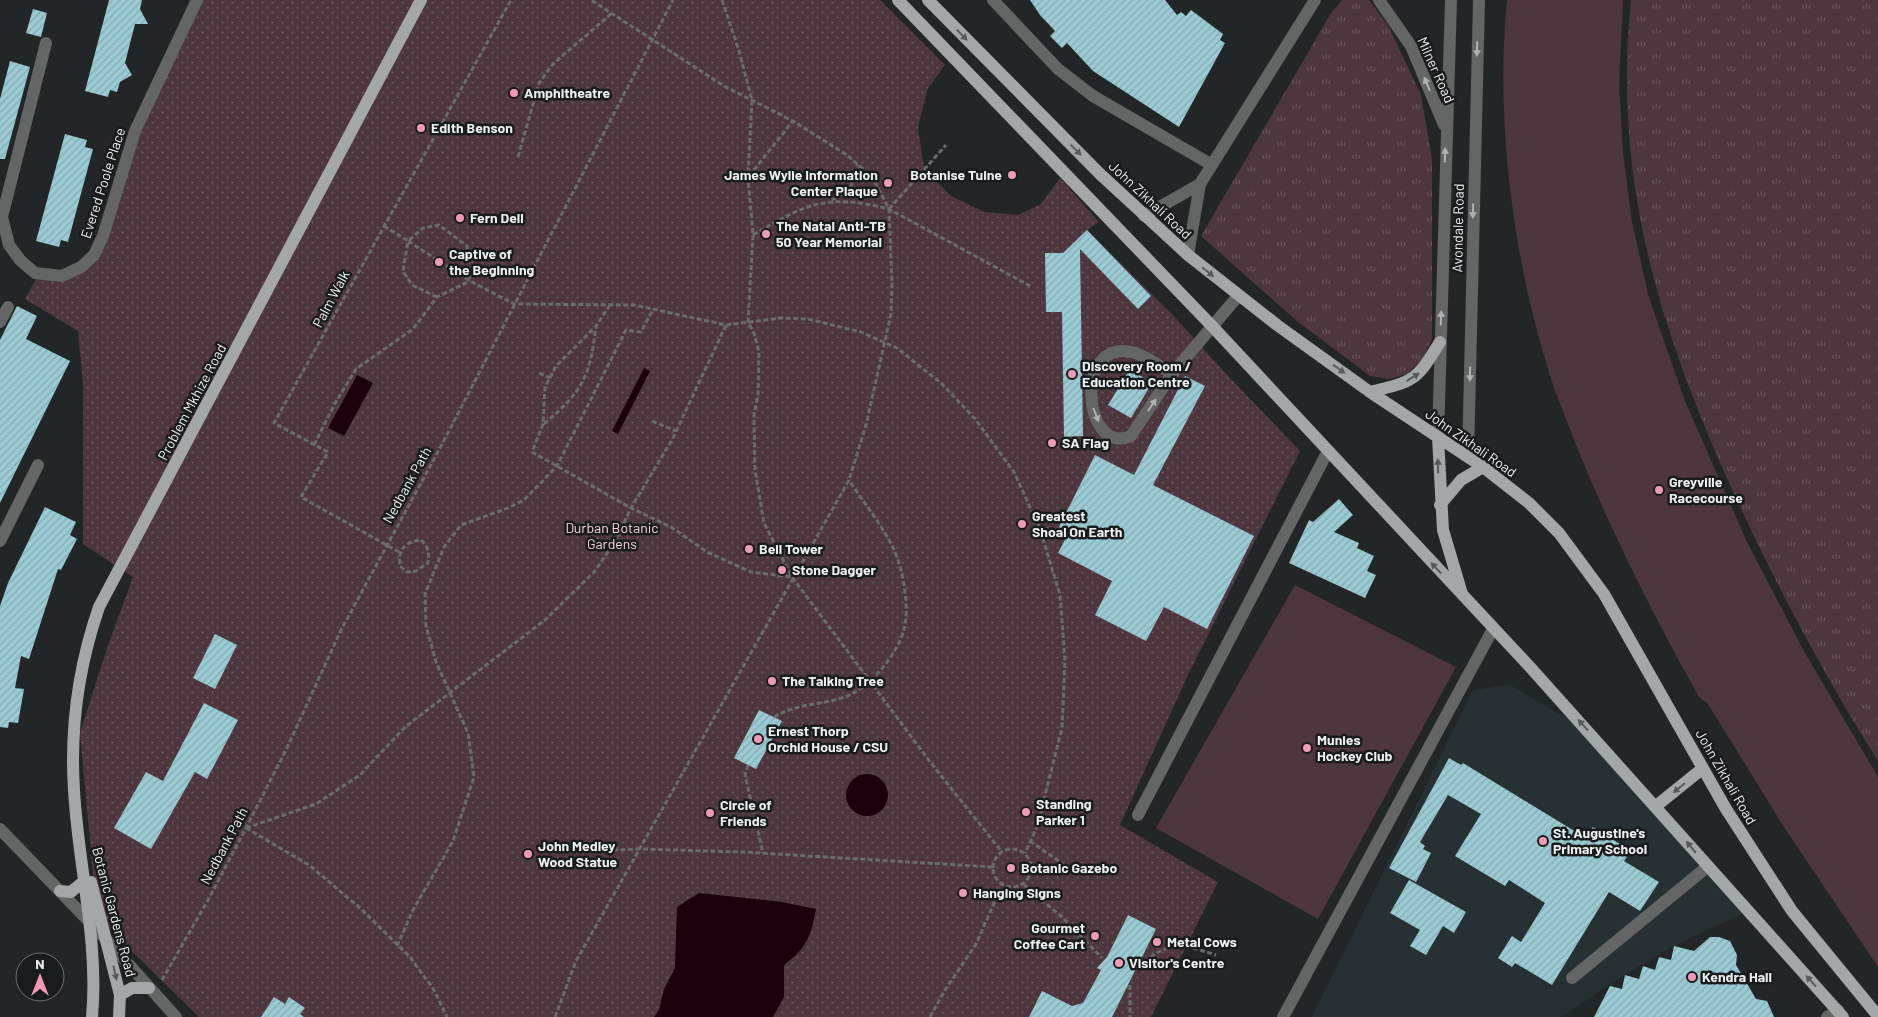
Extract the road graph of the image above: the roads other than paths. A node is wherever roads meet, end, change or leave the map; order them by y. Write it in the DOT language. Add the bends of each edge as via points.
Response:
graph roads {
  1 [pos="197,0"];
  2 [pos="421,0"];
  3 [pos="898,0"];
  4 [pos="928,0"];
  5 [pos="993,0"];
  6 [pos="1315,0"];
  7 [pos="1379,0"];
  8 [pos="1450,0"];
  9 [pos="1479,0"];
  10 [pos="46,44"];
  11 [pos="1446,129"];
  12 [pos="1212,165"];
  13 [pos="1200,184"];
  14 [pos="1144,216"];
  15 [pos="1188,255"];
  16 [pos="1238,296"];
  17 [pos="8,307"];
  18 [pos="0,322"];
  19 [pos="1212,326"];
  20 [pos="1440,342"];
  21 [pos="1172,374"];
  22 [pos="1370,392"];
  23 [pos="1438,436"];
  24 [pos="1328,451"];
  25 [pos="1468,457"];
  26 [pos="38,465"];
  27 [pos="1483,467"];
  28 [pos="1440,505"];
  29 [pos="0,541"];
  30 [pos="1464,598"];
  31 [pos="1493,630"];
  32 [pos="1702,769"];
  33 [pos="1656,806"];
  34 [pos="1138,815"];
  35 [pos="0,829"];
  36 [pos="80,841"];
  37 [pos="1708,867"];
  38 [pos="84,881"];
  39 [pos="60,891"];
  40 [pos="98,909"];
  41 [pos="88,920"];
  42 [pos="105,938"];
  43 [pos="90,946"];
  44 [pos="1572,978"];
  45 [pos="149,988"];
  46 [pos="120,995"];
  47 [pos="1836,1015"];
  48 [pos="1878,1016"];
  49 [pos="92,1017"];
  50 [pos="119,1017"];
  51 [pos="176,1017"];
  52 [pos="1283,1017"];
  1 -- 10 [label="street, Evered Poole Place" via="135,131 103,236 94,255 81,268 62,276 36,273 20,260 9,245 2,217"];
  2 -- 36 [label="main road, Problem Mkhize Road" via="99,607 86,643 75,727 74,789"];
  3 -- 19 [label="main road"];
  4 -- 14 [label="main road, John Zikhali Road, one-way"];
  5 -- 12 [label="street" via="1058,69 1092,96"];
  6 -- 12 [label="street"];
  11 -- 7 [label="street, Milner Road, one-way" via="1411,46"];
  8 -- 11 [label="street, Avondale Road"];
  9 -- 25 [label="street, Avondale Road, one-way"];
  20 -- 11 [label="street, Avondale Road, one-way"];
  12 -- 13 [label="street"];
  13 -- 14 [label="street"];
  13 -- 15 [label="street"];
  14 -- 15 [label="main road, John Zikhali Road"];
  15 -- 16 [label="main road, John Zikhali Road, one-way"];
  16 -- 19 [label="street"];
  16 -- 22 [label="main road, John Zikhali Road, one-way"];
  17 -- 18 [label="street"];
  19 -- 21 [label="street"];
  19 -- 24 [label="main road"];
  22 -- 20 [label="main road, one-way" via="1412,380 1422,372"];
  20 -- 23 [label="street, Avondale Road"];
  21 -- 21 [label="street, one-way" via="1136,353 1126,351 1105,357 1097,368 1091,391 1095,418 1102,430 1119,439 1131,436"];
  22 -- 23 [label="main road, John Zikhali Road"];
  23 -- 25 [label="main road, John Zikhali Road"];
  28 -- 23 [label="main road, one-way"];
  30 -- 24 [label="main road, one-way"];
  24 -- 34 [label="street"];
  25 -- 27 [label="main road, John Zikhali Road"];
  26 -- 29 [label="street"];
  27 -- 28 [label="main road" via="1461,480"];
  27 -- 32 [label="main road, John Zikhali Road" via="1529,503 1580,560 1619,619"];
  28 -- 30 [label="main road" via="1447,544"];
  30 -- 31 [label="main road"];
  33 -- 31 [label="main road, one-way"];
  31 -- 52 [label="street"];
  32 -- 33 [label="main road, one-way"];
  32 -- 48 [label="main road, John Zikhali Road" via="1792,911"];
  37 -- 33 [label="main road, one-way"];
  35 -- 39 [label="street"];
  36 -- 38 [label="main road, Botanic Gardens Road"];
  36 -- 40 [label="main road, Botanic Gardens Road"];
  37 -- 44 [label="street"];
  47 -- 37 [label="main road, one-way"];
  38 -- 39 [label="main road" via="71,892"];
  38 -- 41 [label="main road, Botanic Gardens Road"];
  39 -- 41 [label="street"];
  40 -- 41 [label="main road"];
  40 -- 42 [label="main road, Botanic Gardens Road"];
  41 -- 42 [label="street"];
  41 -- 43 [label="main road, Botanic Gardens Road"];
  42 -- 43 [label="main road" via="97,939"];
  42 -- 45 [label="street"];
  42 -- 46 [label="main road, Botanic Gardens Road, one-way"];
  43 -- 49 [label="main road, Botanic Gardens Road" via="94,995"];
  45 -- 46 [label="main road" via="132,988"];
  45 -- 51 [label="street"];
  46 -- 50 [label="main road, Botanic Gardens Road"];
}
